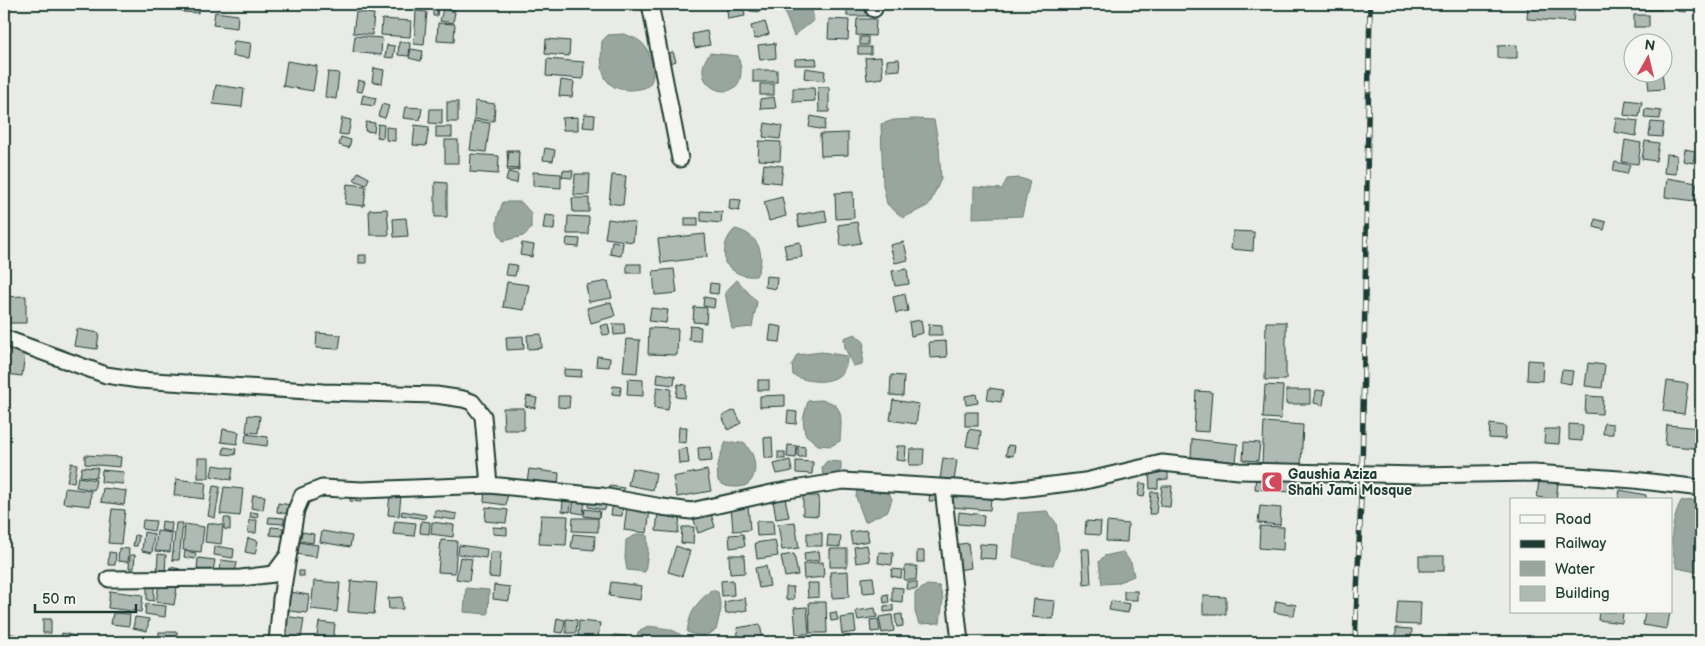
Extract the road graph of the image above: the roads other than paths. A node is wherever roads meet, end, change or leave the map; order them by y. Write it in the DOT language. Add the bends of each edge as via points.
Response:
graph roads {
  1 [pos="650,4"];
  2 [pos="680,159"];
  3 [pos="4,338"];
  4 [pos="489,485"];
  5 [pos="943,488"];
  6 [pos="1701,488"];
  7 [pos="288,554"];
  8 [pos="109,579"];
  9 [pos="277,642"];
  10 [pos="960,642"];
  1 -- 2 [label="street"];
  3 -- 4 [label="street" via="106,375 139,380 463,399 472,402 483,416"];
  4 -- 5 [label="street" via="602,496 691,511 843,481"];
  4 -- 7 [label="street" via="362,490 322,488 302,496 296,510"];
  5 -- 6 [label="street" via="1004,491 1085,481 1162,463 1248,471 1418,475 1534,472"];
  5 -- 10 [label="street"];
  7 -- 8 [label="street" via="274,574 241,578"];
  7 -- 9 [label="street"];
}
